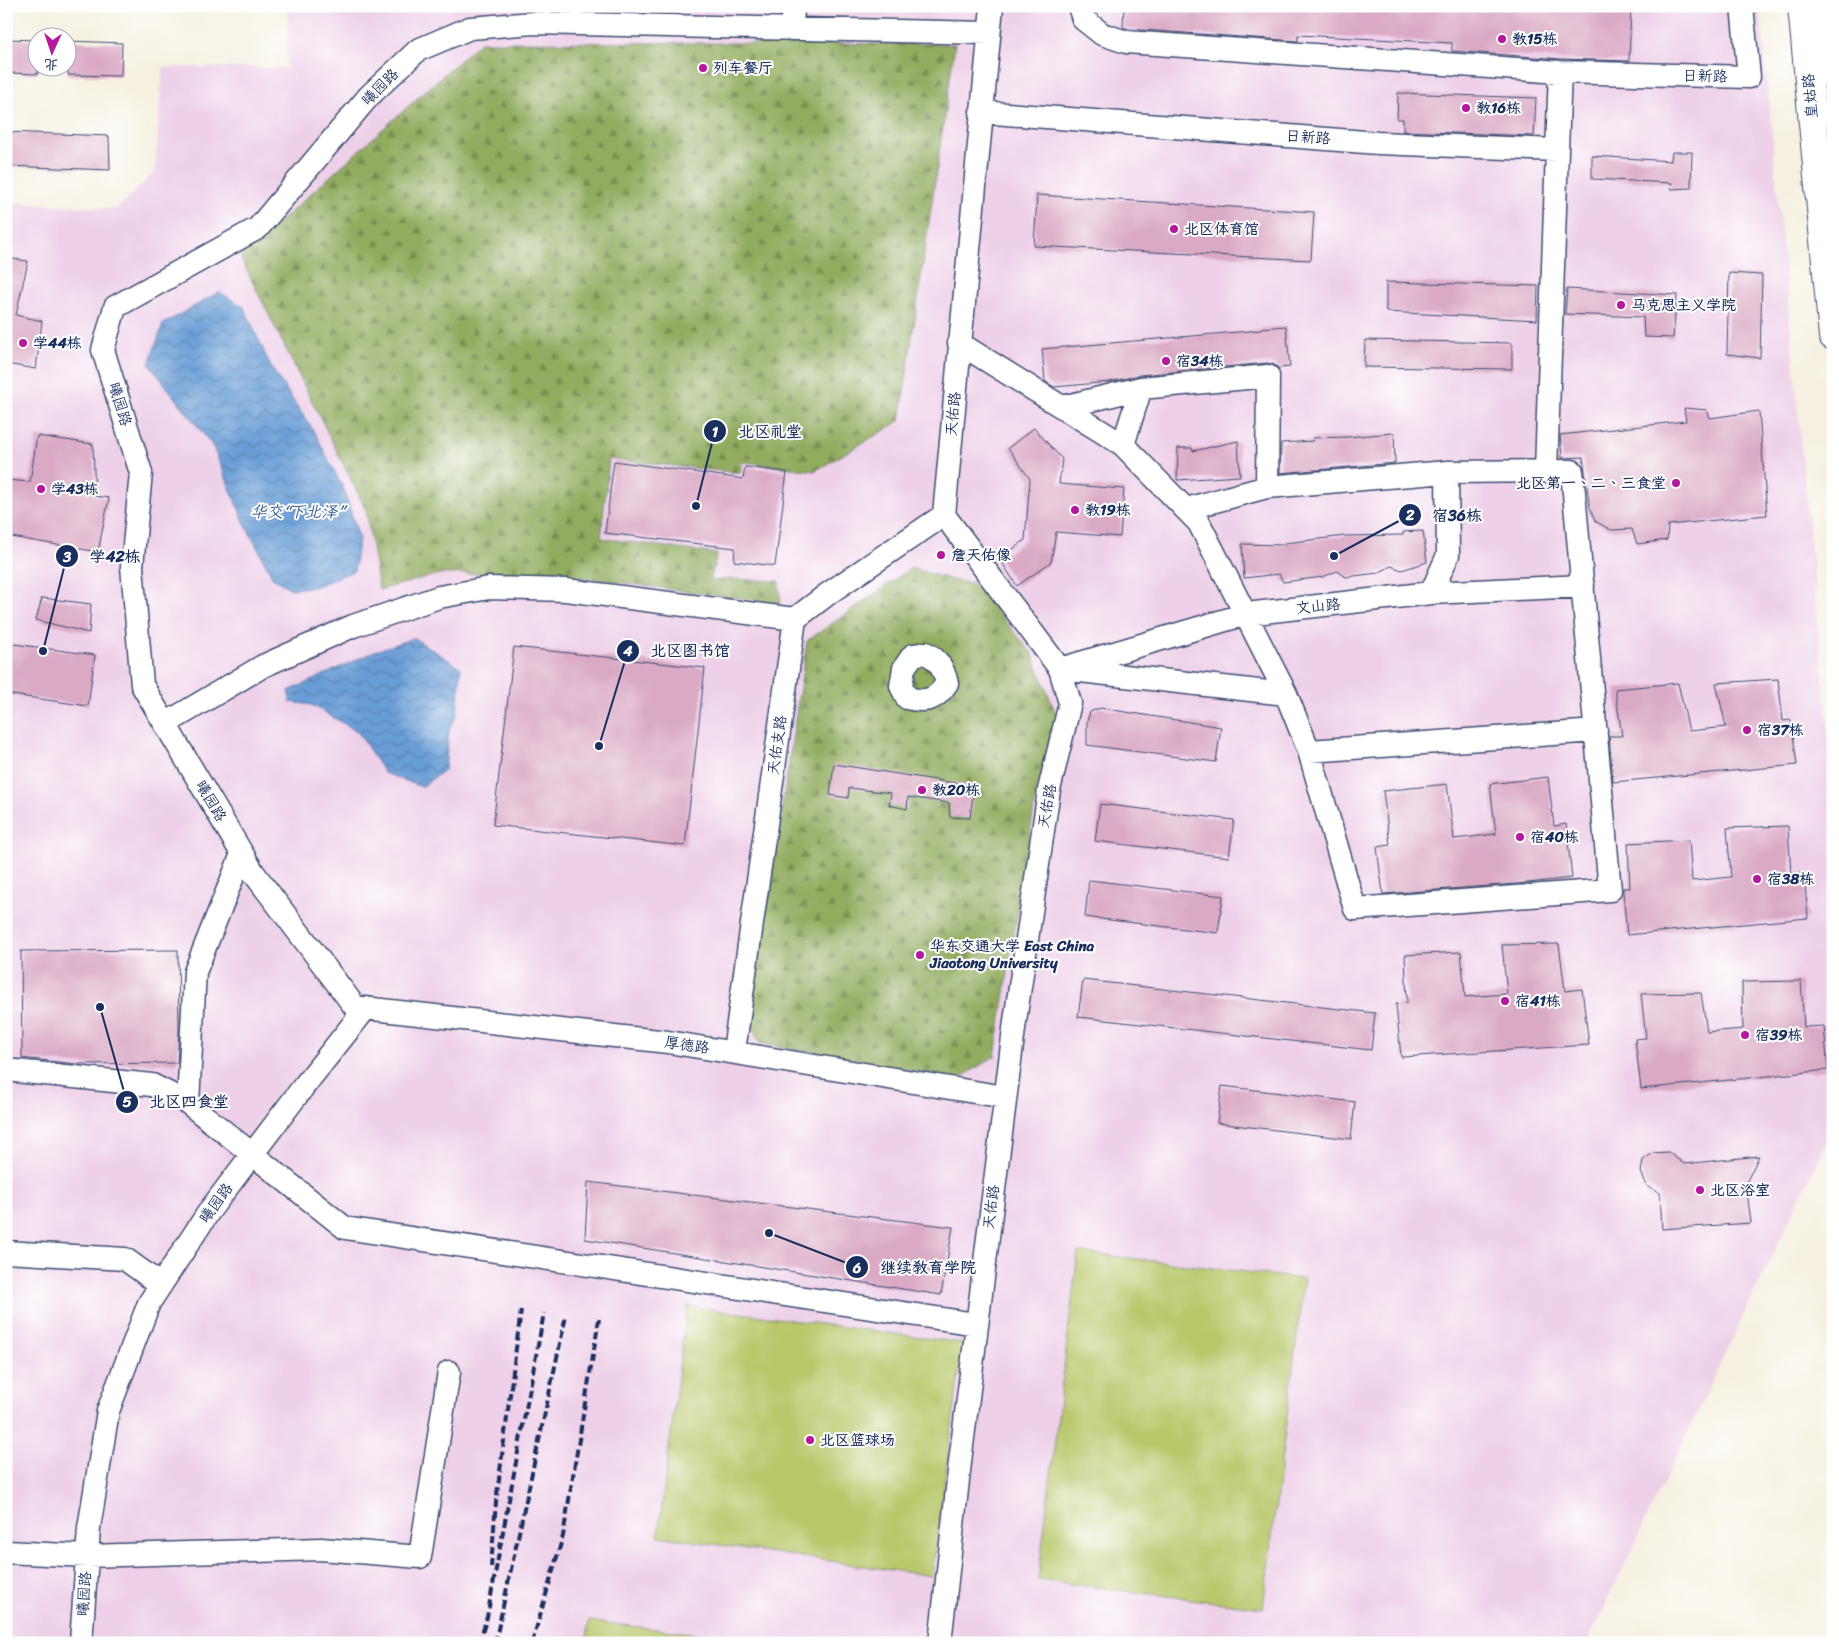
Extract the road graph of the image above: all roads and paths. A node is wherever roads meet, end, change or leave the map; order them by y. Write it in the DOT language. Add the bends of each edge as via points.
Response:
graph roads {
  1 [pos="793,6"];
  2 [pos="992,6"];
  3 [pos="1079,6"];
  4 [pos="1742,6"];
  5 [pos="1802,6"];
  6 [pos="1827,6"];
  7 [pos="792,29"];
  8 [pos="989,33"];
  9 [pos="1560,72"];
  10 [pos="1833,74"];
  11 [pos="981,112"];
  12 [pos="1557,150"];
  13 [pos="1833,336"];
  14 [pos="960,343"];
  15 [pos="1141,388"];
  16 [pos="1063,407"];
  17 [pos="1123,445"];
  18 [pos="1546,471"];
  19 [pos="1447,472"];
  20 [pos="1267,487"];
  21 [pos="1186,509"];
  22 [pos="944,515"];
  23 [pos="1583,586"];
  24 [pos="1431,593"];
  25 [pos="1246,614"];
  26 [pos="795,619"];
  27 [pos="1060,669"];
  28 [pos="1286,694"];
  29 [pos="165,724"];
  30 [pos="1596,731"];
  31 [pos="1309,751"];
  32 [pos="242,854"];
  33 [pos="366,1008"];
  34 [pos="734,1052"];
  35 [pos="6,1070"];
  36 [pos="1005,1097"];
  37 [pos="188,1103"];
  38 [pos="252,1154"];
  39 [pos="6,1252"];
  40 [pos="161,1284"];
  41 [pos="976,1324"];
  42 [pos="448,1372"];
  43 [pos="6,1552"];
  44 [pos="87,1556"];
  45 [pos="81,1643"];
  46 [pos="940,1643"];
  1 -- 7 [label="street"];
  2 -- 8 [label="street, 天佑路"];
  3 -- 9 [label="street, 日新路" via="1083,19 1102,34 1126,42"];
  4 -- 9 [label="street, 日新路" via="1749,77"];
  5 -- 13 [label="street, 皇姑路"];
  6 -- 10 [label="street, 皇姑路"];
  7 -- 8 [label="street, 曦园路"];
  7 -- 29 [label="street, 曦园路" via="533,23 470,28 418,50 369,96 258,228 115,307 103,350 141,473 132,566 142,685"];
  8 -- 11 [label="street, 天佑路"];
  9 -- 12 [label="street"];
  11 -- 12 [label="street, 日新路" via="1378,142"];
  11 -- 14 [label="street, 天佑路"];
  12 -- 18 [label="street"];
  14 -- 16 [label="street"];
  14 -- 22 [label="street, 天佑路"];
  15 -- 16 [label="street"];
  15 -- 17 [label="street"];
  15 -- 20 [label="street" via="1268,376"];
  16 -- 17 [label="street"];
  17 -- 21 [label="street"];
  18 -- 19 [label="street"];
  18 -- 23 [label="street" via="1572,471"];
  19 -- 20 [label="street"];
  19 -- 24 [label="street" via="1448,555"];
  20 -- 21 [label="street"];
  21 -- 25 [label="street" via="1199,523"];
  22 -- 26 [label="street"];
  22 -- 27 [label="street, 天佑路"];
  23 -- 24 [label="street, 文山路"];
  23 -- 30 [label="street"];
  24 -- 25 [label="street, 文山路"];
  25 -- 27 [label="street, 文山路"];
  25 -- 28 [label="street"];
  26 -- 29 [label="street" via="566,590 489,588 439,597 353,626 263,666"];
  26 -- 34 [label="street, 天佑支路"];
  27 -- 28 [label="street"];
  27 -- 36 [label="street, 天佑路" via="1070,703 1048,790"];
  28 -- 31 [label="street"];
  29 -- 32 [label="street, 曦园路"];
  30 -- 31 [label="street"];
  30 -- 31 [label="street" via="1610,890 1355,909"];
  32 -- 33 [label="street, 曦园路" via="355,1007"];
  32 -- 37 [label="street" via="195,972"];
  33 -- 34 [label="street, 厚德路"];
  33 -- 38 [label="street, 曦园路"];
  34 -- 36 [label="street, 厚德路"];
  35 -- 37 [label="street" via="152,1086"];
  36 -- 41 [label="street, 天佑路"];
  37 -- 38 [label="street"];
  38 -- 40 [label="street, 曦园路"];
  38 -- 41 [label="street" via="344,1228"];
  39 -- 40 [label="street" via="125,1259"];
  40 -- 44 [label="street, 曦园路" via="149,1304 108,1411"];
  41 -- 46 [label="street, 天佑路"];
  42 -- 44 [label="street" via="420,1557 321,1549"];
  43 -- 44 [label="street"];
  44 -- 45 [label="street, 曦园路"];
}
